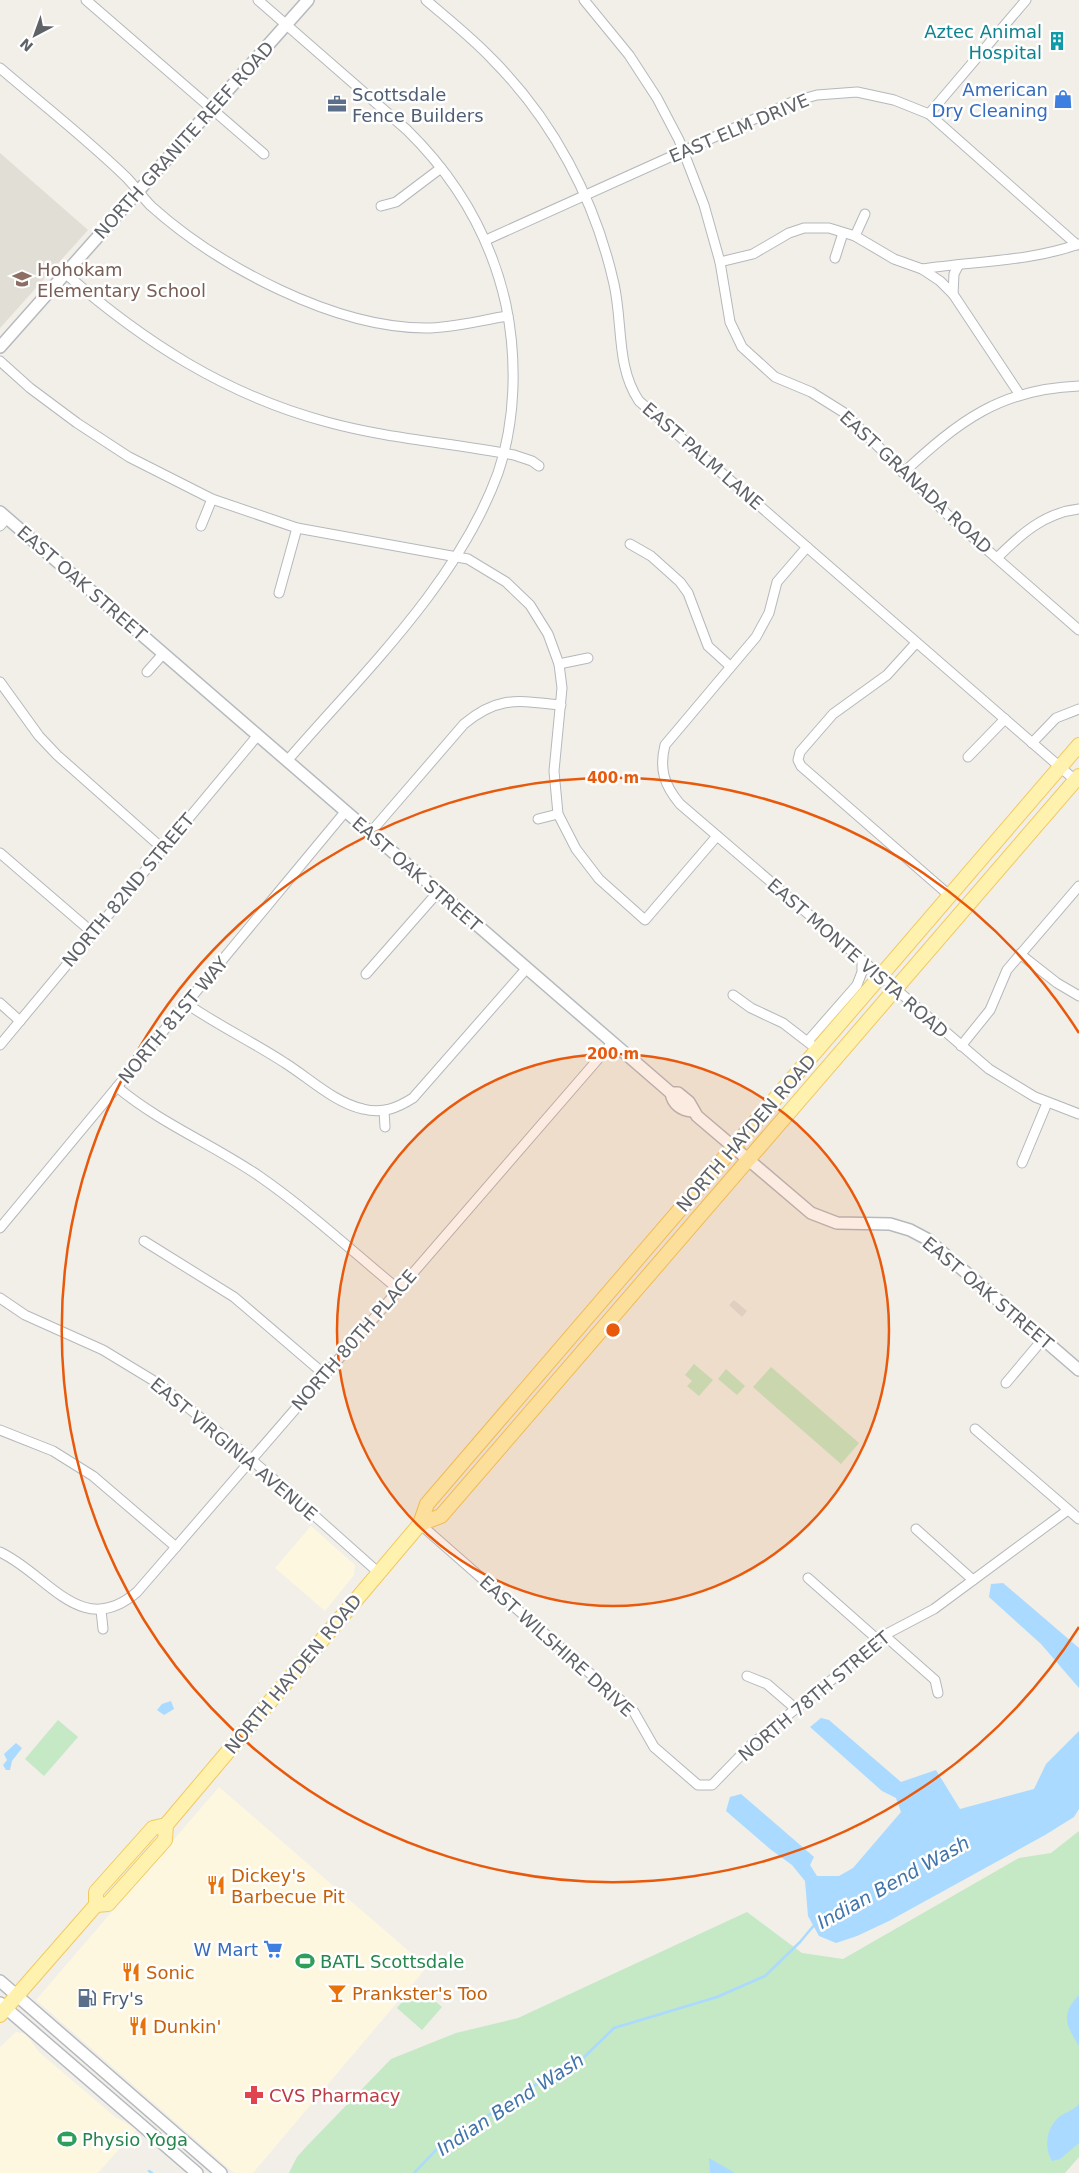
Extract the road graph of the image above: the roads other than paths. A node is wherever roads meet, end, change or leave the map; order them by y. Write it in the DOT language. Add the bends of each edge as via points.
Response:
graph roads {
  1 [pos="86,0"];
  2 [pos="258,0"];
  3 [pos="308,0"];
  4 [pos="426,0"];
  5 [pos="584,0"];
  6 [pos="1026,0"];
  7 [pos="286,24"];
  8 [pos="0,68"];
  9 [pos="212,109"];
  10 [pos="929,114"];
  11 [pos="684,150"];
  12 [pos="264,154"];
  13 [pos="441,168"];
  14 [pos="138,191"];
  15 [pos="585,195"];
  16 [pos="381,206"];
  17 [pos="865,214"];
  18 [pos="843,233"];
  19 [pos="855,236"];
  20 [pos="486,240"];
  21 [pos="1078,244"];
  22 [pos="835,258"];
  23 [pos="720,262"];
  24 [pos="958,266"];
  25 [pos="922,269"];
  26 [pos="66,274"];
  27 [pos="953,294"];
  28 [pos="508,316"];
  29 [pos="0,347"];
  30 [pos="0,361"];
  31 [pos="1079,386"];
  32 [pos="1020,395"];
  33 [pos="503,453"];
  34 [pos="539,466"];
  35 [pos="903,472"];
  36 [pos="212,498"];
  37 [pos="1079,509"];
  38 [pos="2,519"];
  39 [pos="201,526"];
  40 [pos="297,528"];
  41 [pos="630,544"];
  42 [pos="807,547"];
  43 [pos="454,557"];
  44 [pos="997,558"];
  45 [pos="279,593"];
  46 [pos="1079,630"];
  47 [pos="916,644"];
  48 [pos="163,654"];
  49 [pos="588,658"];
  50 [pos="559,664"];
  51 [pos="730,666"];
  52 [pos="147,672"];
  53 [pos="0,682"];
  54 [pos="561,705"];
  55 [pos="1079,709"];
  56 [pos="1005,719"];
  57 [pos="258,735"];
  58 [pos="1032,743"];
  59 [pos="1079,745"];
  60 [pos="968,757"];
  61 [pos="287,761"];
  62 [pos="1060,767"];
  63 [pos="1077,778"];
  64 [pos="345,812"];
  65 [pos="558,814"];
  66 [pos="538,818"];
  67 [pos="370,833"];
  68 [pos="717,836"];
  69 [pos="162,848"];
  70 [pos="0,853"];
  71 [pos="1079,886"];
  72 [pos="438,892"];
  73 [pos="949,895"];
  74 [pos="92,933"];
  75 [pos="1020,954"];
  76 [pos="862,962"];
  77 [pos="526,968"];
  78 [pos="366,974"];
  79 [pos="881,978"];
  80 [pos="895,990"];
  81 [pos="733,995"];
  82 [pos="1079,996"];
  83 [pos="0,1003"];
  84 [pos="187,1004"];
  85 [pos="20,1021"];
  86 [pos="612,1043"];
  87 [pos="0,1045"];
  88 [pos="813,1045"];
  89 [pos="961,1046"];
  90 [pos="116,1087"];
  91 [pos="1047,1104"];
  92 [pos="384,1111"];
  93 [pos="1079,1114"];
  94 [pos="385,1127"];
  95 [pos="733,1147"];
  96 [pos="748,1160"];
  97 [pos="1022,1162"];
  98 [pos="0,1228"];
  99 [pos="144,1241"];
  100 [pos="398,1289"];
  101 [pos="0,1298"];
  102 [pos="584,1320"];
  103 [pos="598,1333"];
  104 [pos="1044,1340"];
  105 [pos="1079,1370"];
  106 [pos="324,1374"];
  107 [pos="1006,1383"];
  108 [pos="975,1429"];
  109 [pos="0,1430"];
  110 [pos="251,1459"];
  111 [pos="1068,1510"];
  112 [pos="1079,1519"];
  113 [pos="420,1524"];
  114 [pos="916,1529"];
  115 [pos="176,1547"];
  116 [pos="0,1552"];
  117 [pos="379,1573"];
  118 [pos="808,1578"];
  119 [pos="973,1580"];
  120 [pos="102,1610"];
  121 [pos="103,1629"];
  122 [pos="881,1637"];
  123 [pos="747,1676"];
  124 [pos="938,1693"];
  125 [pos="796,1709"];
  126 [pos="712,1785"];
  127 [pos="166,1825"];
  128 [pos="150,1833"];
  129 [pos="136,1874"];
  130 [pos="96,1905"];
  131 [pos="0,1981"];
  132 [pos="17,1996"];
  133 [pos="2,2009"];
  134 [pos="104,2092"];
  135 [pos="141,2103"];
  136 [pos="131,2116"];
  137 [pos="211,2164"];
  138 [pos="197,2173"];
  139 [pos="221,2173"];
  1 -- 9 [label="street"];
  2 -- 7 [label="street"];
  3 -- 7 [label="street, NORTH GRANITE REEF ROAD"];
  4 -- 15 [label="street, EAST PALM LANE" via="492,58 531,102 563,151"];
  5 -- 11 [label="street, EAST GRANADA ROAD" via="630,55"];
  6 -- 10 [label="street"];
  7 -- 9 [label="street, NORTH GRANITE REEF ROAD"];
  7 -- 13 [label="street" via="407,130"];
  8 -- 14 [label="street"];
  9 -- 12 [label="street"];
  9 -- 14 [label="street, NORTH GRANITE REEF ROAD"];
  10 -- 11 [label="street, EAST ELM DRIVE" via="894,100 858,92 817,95 792,102"];
  10 -- 21 [label="street, EAST ELM DRIVE"];
  11 -- 15 [label="street, EAST ELM DRIVE"];
  11 -- 23 [label="street, EAST GRANADA ROAD"];
  13 -- 16 [label="street" via="396,202"];
  13 -- 20 [label="street"];
  14 -- 26 [label="street, NORTH GRANITE REEF ROAD"];
  14 -- 28 [label="street" via="150,205 192,238 235,267 316,304 359,318 411,327 437,328"];
  15 -- 20 [label="street, EAST ELM DRIVE"];
  15 -- 42 [label="street, EAST PALM LANE" via="615,286 624,364 631,389 648,410"];
  17 -- 19 [label="street"];
  18 -- 19 [label="street"];
  18 -- 22 [label="street"];
  18 -- 23 [label="street" via="816,227 804,228 753,254"];
  19 -- 25 [label="street" via="894,259"];
  20 -- 28 [label="street" via="501,282"];
  21 -- 24 [label="street" via="1043,255"];
  23 -- 35 [label="street, EAST GRANADA ROAD" via="730,322 742,347 775,377 811,392 843,412"];
  24 -- 25 [label="street"];
  24 -- 27 [label="street" via="954,274"];
  25 -- 27 [label="street"];
  26 -- 29 [label="street, NORTH GRANITE REEF ROAD"];
  26 -- 33 [label="street" via="110,312 160,348 219,381 268,403 378,434"];
  27 -- 32 [label="street"];
  28 -- 33 [label="street" via="514,377"];
  30 -- 36 [label="street" via="77,423 181,485"];
  31 -- 32 [label="street" via="1053,387"];
  32 -- 35 [label="street" via="990,406 959,424"];
  33 -- 34 [label="street"];
  33 -- 43 [label="street" via="498,473 473,528"];
  35 -- 44 [label="street, EAST GRANADA ROAD"];
  36 -- 39 [label="street"];
  36 -- 40 [label="street"];
  37 -- 44 [label="street" via="1064,511 1037,522"];
  38 -- 48 [label="street, EAST OAK STREET"];
  40 -- 43 [label="street"];
  40 -- 45 [label="street"];
  41 -- 51 [label="street" via="651,556 680,582 688,593 708,646"];
  42 -- 47 [label="street, EAST PALM LANE"];
  42 -- 51 [label="street" via="778,582 762,628"];
  43 -- 50 [label="street" via="480,565 519,593 548,634"];
  43 -- 61 [label="street" via="386,648"];
  44 -- 46 [label="street, EAST GRANADA ROAD"];
  47 -- 56 [label="street, EAST PALM LANE"];
  47 -- 73 [label="street" via="887,675 833,714 800,752 798,760"];
  48 -- 52 [label="street, EAST OAK STREET"];
  48 -- 57 [label="street, EAST OAK STREET"];
  49 -- 50 [label="street"];
  50 -- 54 [label="street"];
  51 -- 68 [label="street, EAST MONTE VISTA ROAD" via="672,734 665,745 662,772 670,792"];
  53 -- 69 [label="street" via="57,755"];
  54 -- 65 [label="street" via="554,771"];
  54 -- 67 [label="street" via="513,701 480,711 464,724"];
  55 -- 58 [label="street" via="1056,718"];
  56 -- 58 [label="street, EAST PALM LANE"];
  56 -- 60 [label="street"];
  57 -- 61 [label="street, EAST OAK STREET"];
  57 -- 69 [label="street, NORTH 82ND STREET"];
  58 -- 62 [label="street, EAST PALM LANE"];
  59 -- 62 [label="main road, NORTH HAYDEN ROAD"];
  61 -- 64 [label="street, EAST OAK STREET"];
  62 -- 63 [label="street, EAST PALM LANE"];
  62 -- 73 [label="main road, NORTH HAYDEN ROAD"];
  63 -- 80 [label="main road, NORTH HAYDEN ROAD"];
  64 -- 67 [label="street, EAST OAK STREET"];
  64 -- 84 [label="street, NORTH 81ST WAY"];
  65 -- 66 [label="street"];
  65 -- 68 [label="street" via="576,849 599,879 645,920"];
  67 -- 72 [label="street, EAST OAK STREET"];
  68 -- 76 [label="street, EAST MONTE VISTA ROAD"];
  69 -- 74 [label="street, NORTH 82ND STREET"];
  70 -- 74 [label="street"];
  71 -- 75 [label="street"];
  72 -- 77 [label="street, EAST OAK STREET"];
  72 -- 78 [label="street"];
  73 -- 79 [label="main road, NORTH HAYDEN ROAD"];
  74 -- 85 [label="street, NORTH 82ND STREET"];
  75 -- 82 [label="street" via="1056,983"];
  75 -- 89 [label="street" via="1002,978 990,1010"];
  76 -- 79 [label="street, EAST MONTE VISTA ROAD"];
  76 -- 88 [label="street, NORTH HAYDEN ROAD" via="857,985"];
  77 -- 86 [label="street, EAST OAK STREET"];
  77 -- 92 [label="street" via="413,1098"];
  79 -- 80 [label="street, EAST MONTE VISTA ROAD"];
  79 -- 88 [label="main road, NORTH HAYDEN ROAD"];
  80 -- 89 [label="street, EAST MONTE VISTA ROAD"];
  80 -- 96 [label="main road, NORTH HAYDEN ROAD"];
  81 -- 88 [label="street" via="751,1008 783,1023"];
  83 -- 85 [label="street"];
  84 -- 90 [label="street, NORTH 81ST WAY"];
  84 -- 92 [label="street" via="346,1102 363,1109"];
  85 -- 87 [label="street, NORTH 82ND STREET"];
  86 -- 95 [label="street, EAST OAK STREET" via="671,1093 672,1100 683,1110 692,1110"];
  86 -- 100 [label="street, NORTH 80TH PLACE"];
  88 -- 95 [label="main road, NORTH HAYDEN ROAD"];
  89 -- 91 [label="street, EAST MONTE VISTA ROAD" via="1004,1080"];
  90 -- 98 [label="street, NORTH 81ST WAY"];
  90 -- 100 [label="street" via="150,1113 209,1144 259,1176 300,1206"];
  91 -- 93 [label="street, EAST MONTE VISTA ROAD"];
  91 -- 97 [label="street"];
  92 -- 94 [label="street"];
  95 -- 96 [label="street, EAST OAK STREET"];
  95 -- 102 [label="main road, NORTH HAYDEN ROAD"];
  96 -- 103 [label="main road, NORTH HAYDEN ROAD"];
  96 -- 104 [label="street, EAST OAK STREET" via="796,1202 825,1220 849,1225 890,1224 918,1233"];
  99 -- 106 [label="street" via="234,1297"];
  100 -- 106 [label="street, NORTH 80TH PLACE"];
  101 -- 110 [label="street, EAST VIRGINIA AVENUE" via="25,1315 131,1365 186,1404"];
  102 -- 103 [label="main road"];
  102 -- 113 [label="main road, NORTH HAYDEN ROAD" via="427,1504"];
  103 -- 113 [label="main road, NORTH HAYDEN ROAD" via="441,1516"];
  104 -- 105 [label="street, EAST OAK STREET"];
  104 -- 107 [label="street"];
  106 -- 110 [label="street, NORTH 80TH PLACE"];
  108 -- 111 [label="street"];
  109 -- 115 [label="street" via="52,1451 93,1476"];
  110 -- 115 [label="street, NORTH 80TH PLACE"];
  110 -- 117 [label="street, EAST VIRGINIA AVENUE"];
  111 -- 112 [label="street"];
  111 -- 119 [label="street, NORTH 78TH STREET"];
  113 -- 117 [label="main road, NORTH HAYDEN ROAD"];
  113 -- 126 [label="street, EAST WILSHIRE DRIVE" via="634,1712 654,1747 698,1785"];
  114 -- 119 [label="street"];
  115 -- 120 [label="street, NORTH 80TH PLACE" via="127,1600"];
  116 -- 120 [label="street" via="18,1561 72,1603"];
  117 -- 127 [label="main road, NORTH HAYDEN ROAD"];
  118 -- 122 [label="street"];
  119 -- 122 [label="street, NORTH 78TH STREET" via="934,1609"];
  120 -- 121 [label="street"];
  122 -- 124 [label="street" via="935,1680"];
  122 -- 125 [label="street, NORTH 78TH STREET"];
  123 -- 125 [label="street" via="767,1684"];
  125 -- 126 [label="street, NORTH 78TH STREET" via="752,1744"];
  127 -- 128 [label="main road, NORTH HAYDEN ROAD" via="153,1828"];
  127 -- 129 [label="main road, NORTH HAYDEN ROAD" via="165,1840"];
  128 -- 129 [label="main road" via="150,1842 131,1865"];
  128 -- 130 [label="main road, NORTH HAYDEN ROAD" via="96,1892"];
  129 -- 130 [label="main road, NORTH HAYDEN ROAD" via="108,1904"];
  130 -- 132 [label="main road, NORTH HAYDEN ROAD"];
  131 -- 132 [label="street"];
  132 -- 133 [label="main road, NORTH HAYDEN ROAD"];
  132 -- 135 [label="street"];
  133 -- 134 [label="street"];
  134 -- 135 [label="street" via="110,2091 128,2101"];
  134 -- 136 [label="street"];
  135 -- 137 [label="street"];
  136 -- 137 [label="street" via="146,2118 198,2162"];
  136 -- 138 [label="street"];
  137 -- 139 [label="street"];
}
